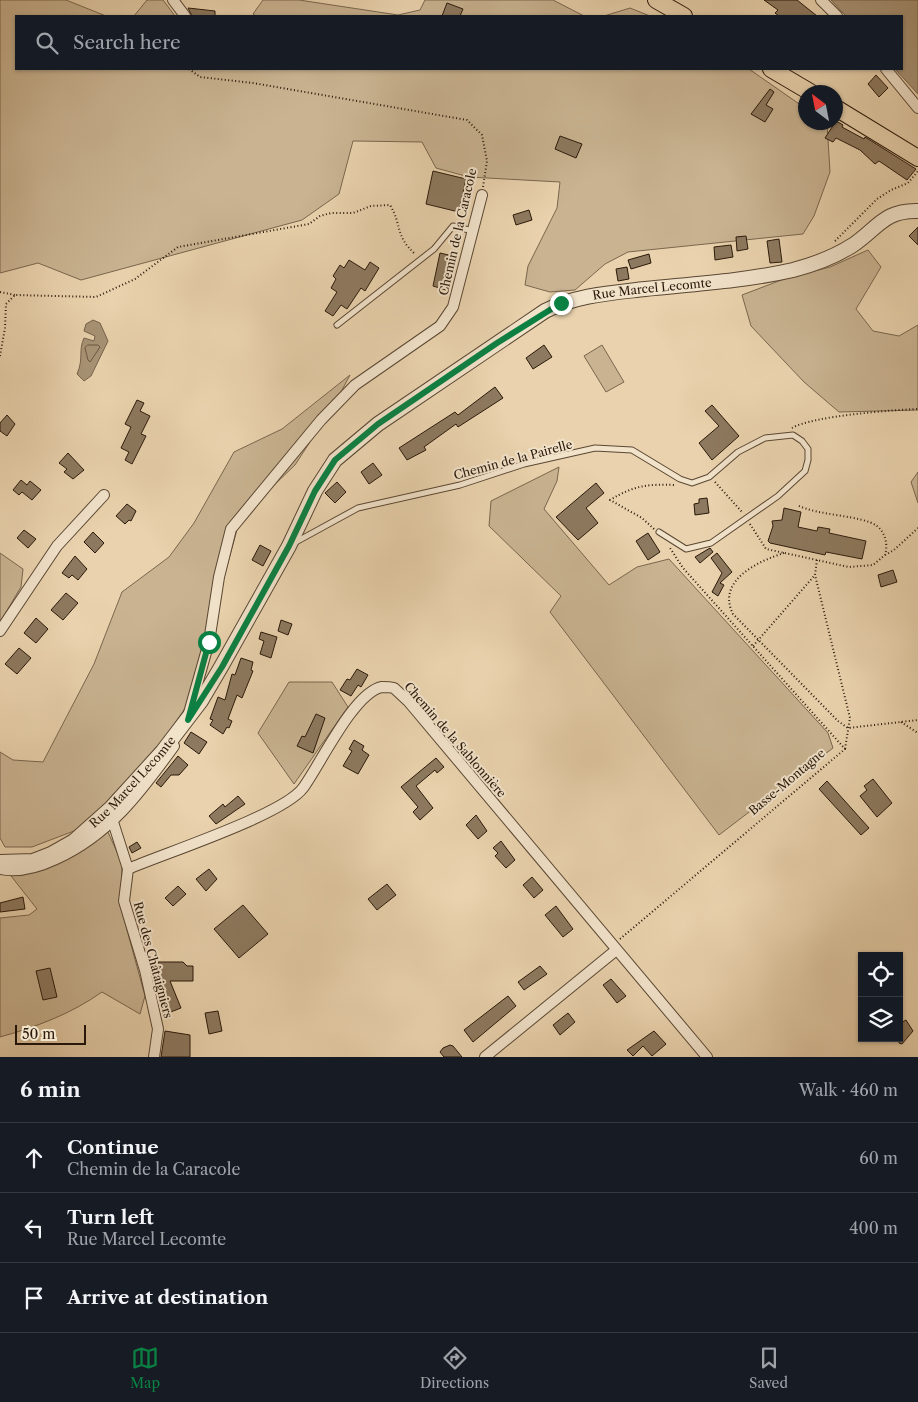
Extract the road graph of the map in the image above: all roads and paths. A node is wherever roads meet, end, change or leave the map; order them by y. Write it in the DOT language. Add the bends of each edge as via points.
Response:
graph roads {
  1 [pos="173,0"];
  2 [pos="656,0"];
  3 [pos="821,0"];
  4 [pos="184,15"];
  5 [pos="682,15"];
  6 [pos="835,15"];
  7 [pos="191,70"];
  8 [pos="773,70"];
  9 [pos="887,70"];
  10 [pos="798,85"];
  11 [pos="918,108"];
  12 [pos="843,112"];
  13 [pos="918,158"];
  14 [pos="918,171"];
  15 [pos="482,194"];
  16 [pos="918,212"];
  17 [pos="473,231"];
  18 [pos="834,242"];
  19 [pos="421,259"];
  20 [pos="0,292"];
  21 [pos="15,295"];
  22 [pos="337,325"];
  23 [pos="0,356"];
  24 [pos="918,409"];
  25 [pos="782,434"];
  26 [pos="709,476"];
  27 [pos="692,483"];
  28 [pos="104,496"];
  29 [pos="796,505"];
  30 [pos="747,517"];
  31 [pos="918,528"];
  32 [pos="659,532"];
  33 [pos="289,546"];
  34 [pos="784,552"];
  35 [pos="885,555"];
  36 [pos="818,560"];
  37 [pos="815,575"];
  38 [pos="0,631"];
  39 [pos="758,641"];
  40 [pos="753,646"];
  41 [pos="188,720"];
  42 [pos="918,720"];
  43 [pos="901,722"];
  44 [pos="848,728"];
  45 [pos="918,733"];
  46 [pos="845,749"];
  47 [pos="113,822"];
  48 [pos="0,862"];
  49 [pos="0,869"];
  50 [pos="128,869"];
  51 [pos="615,951"];
  52 [pos="154,1057"];
  53 [pos="485,1057"];
  54 [pos="707,1057"];
  1 -- 4 [label="street"];
  2 -- 5 [label="main road"];
  3 -- 6 [label="street"];
  7 -- 15 [label="path, Chemin de la Caracole" via="200,76 467,120 482,135 487,161"];
  8 -- 10 [label="main road"];
  9 -- 11 [label="street"];
  12 -- 13 [label="main road"];
  14 -- 18 [label="path" via="908,183 878,199"];
  15 -- 17 [label="street, Chemin de la Caracole"];
  16 -- 33 [label="street, Rue Marcel Lecomte" via="902,211 886,217 853,245 794,270 579,298 545,311 348,447 324,475"];
  17 -- 19 [label="lane" via="453,226"];
  17 -- 41 [label="street, Chemin de la Caracole" via="453,307 440,326 355,385 320,420 231,529 219,577 209,642"];
  19 -- 21 [label="path" via="406,246 390,205 382,204 353,213 331,212 309,224 178,247 135,279 96,297"];
  19 -- 22 [label="lane"];
  20 -- 21 [label="path"];
  21 -- 23 [label="path" via="6,304 6,328"];
  24 -- 25 [label="path" via="810,422"];
  25 -- 26 [label="lane" via="765,438 738,452"];
  25 -- 30 [label="lane" via="794,434 808,449 804,471 778,496"];
  26 -- 27 [label="lane"];
  26 -- 30 [label="path"];
  27 -- 32 [label="path, Basse-Montagne" via="651,484 623,492 610,500"];
  27 -- 33 [label="lane, Chemin de la Pairelle" via="632,450 596,448 524,464 460,486 358,508"];
  28 -- 38 [label="street" via="57,546"];
  29 -- 35 [label="path" via="878,526 886,544"];
  30 -- 32 [label="lane" via="711,543 686,549"];
  30 -- 34 [label="path" via="766,549"];
  31 -- 35 [label="path"];
  32 -- 40 [label="path, Basse-Montagne" via="683,568"];
  33 -- 41 [label="street, Rue Marcel Lecomte" via="222,667"];
  34 -- 36 [label="path"];
  34 -- 39 [label="path" via="746,570 729,596 733,614"];
  35 -- 36 [label="path" via="873,565 863,567"];
  36 -- 37 [label="path"];
  37 -- 39 [label="path"];
  37 -- 44 [label="path" via="850,718"];
  39 -- 40 [label="path"];
  39 -- 44 [label="path"];
  40 -- 46 [label="path, Basse-Montagne"];
  41 -- 47 [label="street, Chemin de la Caracole" via="144,789"];
  41 -- 48 [label="street, Rue Marcel Lecomte" via="136,782 74,841 33,861"];
  42 -- 43 [label="path"];
  43 -- 44 [label="path"];
  43 -- 45 [label="path"];
  44 -- 46 [label="path"];
  46 -- 51 [label="path, Basse-Montagne" via="623,936"];
  47 -- 49 [label="street, Chemin de la Caracole" via="76,850 47,864 18,870"];
  47 -- 50 [label="street"];
  50 -- 51 [label="street, Chemin de la Sablonnière" via="289,802 303,788 362,700 381,687 394,688"];
  50 -- 52 [label="street, Rue des Châtaigniers" via="124,901 145,970 158,1029"];
  51 -- 53 [label="street"];
  51 -- 54 [label="street, Chemin de la Sablonnière"];
}
